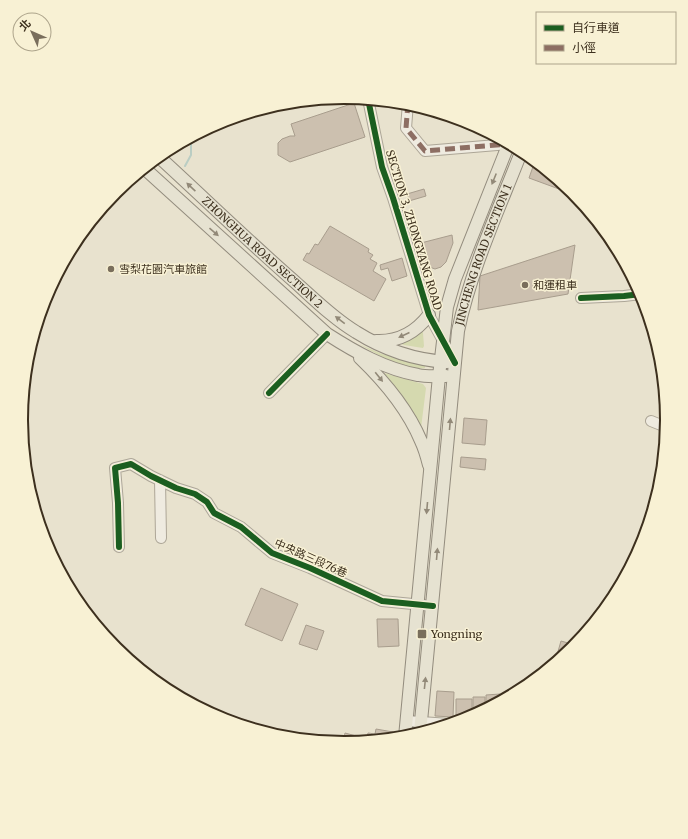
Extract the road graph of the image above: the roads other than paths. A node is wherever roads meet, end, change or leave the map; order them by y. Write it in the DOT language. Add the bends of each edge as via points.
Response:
graph roads {
  1 [pos="369,104"];
  2 [pos="407,110"];
  3 [pos="498,144"];
  4 [pos="507,149"];
  5 [pos="519,157"];
  6 [pos="165,159"];
  7 [pos="148,172"];
  8 [pos="634,295"];
  9 [pos="581,298"];
  10 [pos="428,315"];
  11 [pos="327,334"];
  12 [pos="373,341"];
  13 [pos="443,342"];
  14 [pos="351,350"];
  15 [pos="441,362"];
  16 [pos="455,363"];
  17 [pos="439,376"];
  18 [pos="454,376"];
  19 [pos="268,393"];
  20 [pos="652,421"];
  21 [pos="660,424"];
  22 [pos="431,469"];
  23 [pos="160,480"];
  24 [pos="161,538"];
  25 [pos="119,547"];
  26 [pos="418,605"];
  27 [pos="432,606"];
  28 [pos="407,721"];
  29 [pos="419,726"];
  30 [pos="420,727"];
  31 [pos="406,729"];
  1 -- 10 [label="street, SECTION 3, ZHONGYANG ROAD" via="382,167"];
  2 -- 3 [label="street" via="406,128 425,151"];
  4 -- 13 [label="main road, JINCHENG ROAD SECTION 1, one-way" via="451,290"];
  5 -- 16 [label="main road, JINCHENG ROAD SECTION 1" via="466,296 458,331"];
  12 -- 6 [label="main road, ZHONGHUA ROAD SECTION 2, one-way" via="336,318 270,260"];
  7 -- 11 [label="main road, ZHONGHUA ROAD SECTION 2, one-way"];
  8 -- 9 [label="street"];
  10 -- 12 [label="main road, one-way" via="421,325 410,333 386,342"];
  10 -- 13 [label="street, SECTION 3, ZHONGYANG ROAD"];
  11 -- 14 [label="main road, ZHONGHUA ROAD SECTION 2"];
  11 -- 19 [label="street"];
  12 -- 15 [label="main road, ZHONGHUA ROAD SECTION 2" via="407,355"];
  13 -- 15 [label="main road"];
  13 -- 16 [label="street, SECTION 3, ZHONGYANG ROAD"];
  14 -- 17 [label="main road" via="404,371 423,376"];
  14 -- 22 [label="main road, one-way" via="375,373 410,420"];
  15 -- 16 [label="main road, ZHONGHUA ROAD SECTION 2"];
  15 -- 17 [label="main road"];
  16 -- 18 [label="main road"];
  17 -- 18 [label="main road"];
  17 -- 22 [label="main road"];
  27 -- 18 [label="main road, one-way"];
  20 -- 21 [label="street"];
  22 -- 26 [label="main road, one-way"];
  23 -- 24 [label="street"];
  23 -- 25 [label="street, 中央路三段76巷" via="131,464 115,468"];
  23 -- 26 [label="street, 中央路三段76巷" via="195,494 207,502 214,513 241,527 272,553 382,601"];
  26 -- 27 [label="street, 中央路三段76巷"];
  26 -- 28 [label="main road"];
  30 -- 27 [label="main road, one-way"];
  28 -- 29 [label="street"];
  28 -- 31 [label="main road"];
}
